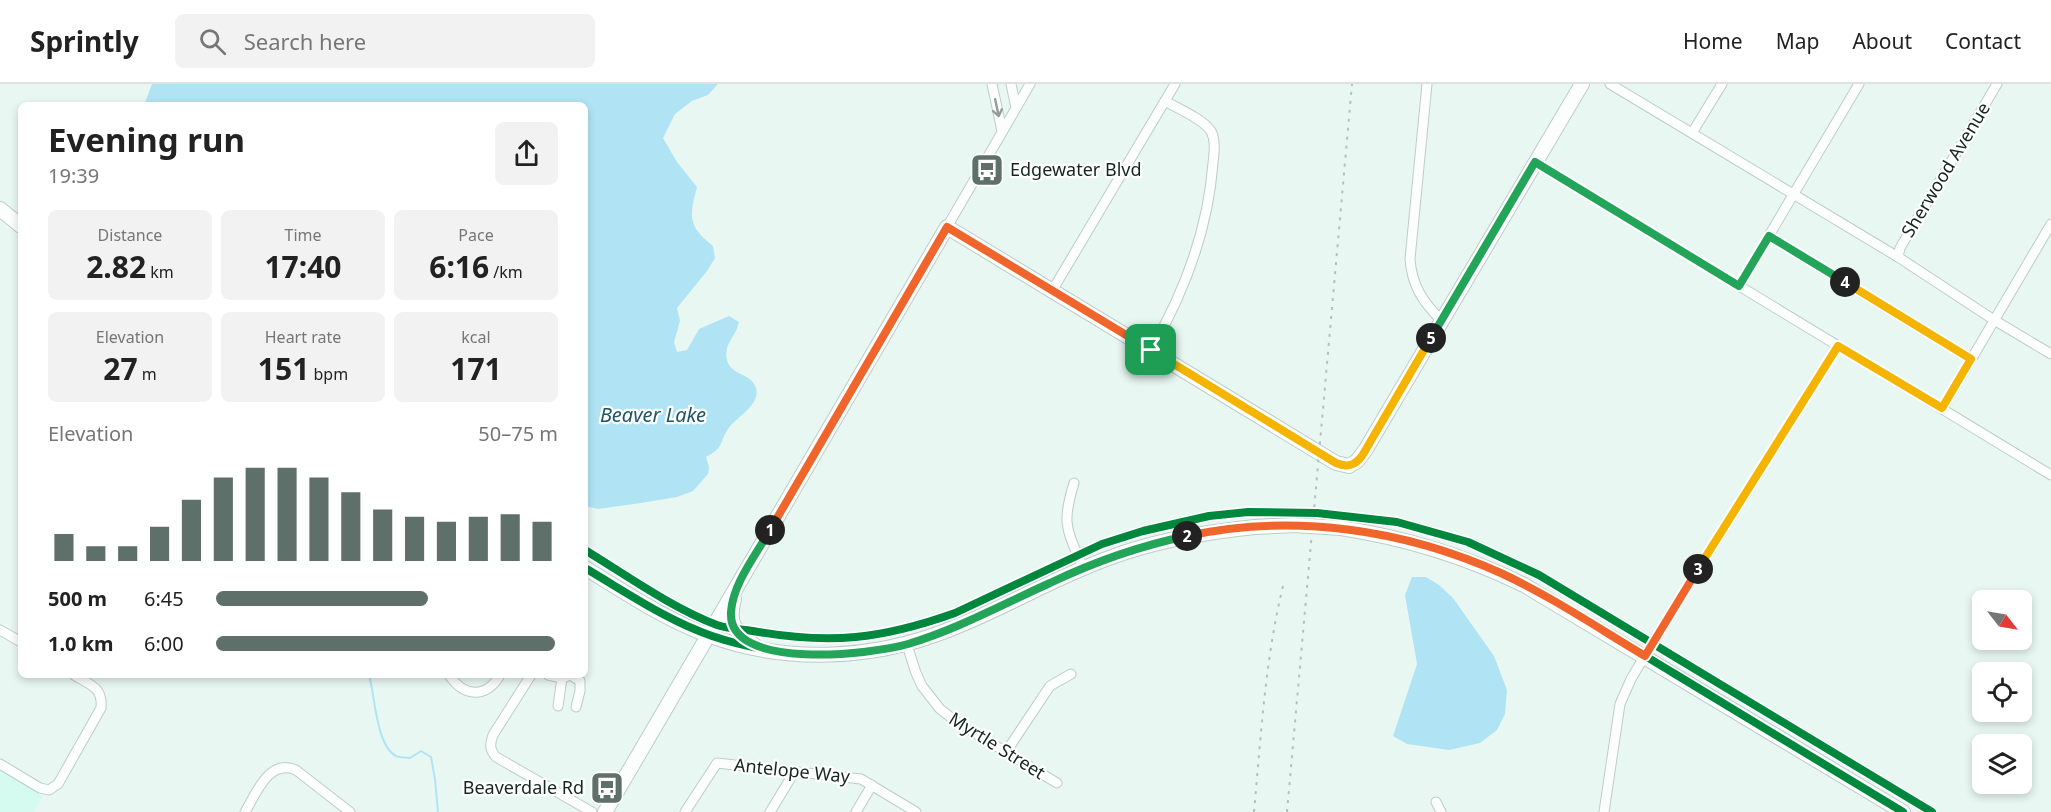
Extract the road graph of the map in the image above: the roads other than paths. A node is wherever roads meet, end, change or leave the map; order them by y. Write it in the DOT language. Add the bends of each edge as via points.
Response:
graph roads {
  1 [pos="992,84"];
  2 [pos="1011,84"];
  3 [pos="1030,84"];
  4 [pos="1175,84"];
  5 [pos="1427,84"];
  6 [pos="1582,84"];
  7 [pos="1610,84"];
  8 [pos="1722,84"];
  9 [pos="1859,84"];
  10 [pos="1997,84"];
  11 [pos="1165,101"];
  12 [pos="1016,108"];
  13 [pos="1002,131"];
  14 [pos="1692,133"];
  15 [pos="1535,162"];
  16 [pos="1793,194"];
  17 [pos="0,209"];
  18 [pos="18,224"];
  19 [pos="2051,224"];
  20 [pos="947,227"];
  21 [pos="1769,236"];
  22 [pos="1898,257"];
  23 [pos="1739,286"];
  24 [pos="1052,291"];
  25 [pos="1441,320"];
  26 [pos="1994,320"];
  27 [pos="1838,346"];
  28 [pos="1151,350"];
  29 [pos="2051,354"];
  30 [pos="1971,359"];
  31 [pos="1942,408"];
  32 [pos="2051,475"];
  33 [pos="1074,483"];
  34 [pos="1083,568"];
  35 [pos="588,570"];
  36 [pos="740,582"];
  37 [pos="0,630"];
  38 [pos="709,635"];
  39 [pos="18,640"];
  40 [pos="907,645"];
  41 [pos="758,648"];
  42 [pos="1645,656"];
  43 [pos="1071,674"];
  44 [pos="79,678"];
  45 [pos="452,678"];
  46 [pos="498,678"];
  47 [pos="529,678"];
  48 [pos="566,678"];
  49 [pos="572,678"];
  50 [pos="558,706"];
  51 [pos="576,706"];
  52 [pos="1006,752"];
  53 [pos="0,764"];
  54 [pos="795,771"];
  55 [pos="1057,783"];
  56 [pos="872,785"];
  57 [pos="1436,802"];
  58 [pos="245,812"];
  59 [pos="350,812"];
  60 [pos="592,812"];
  61 [pos="605,812"];
  62 [pos="685,812"];
  63 [pos="770,812"];
  64 [pos="856,812"];
  65 [pos="916,812"];
  66 [pos="1441,812"];
  67 [pos="1604,812"];
  68 [pos="1903,812"];
  1 -- 13 [label="street, one-way"];
  2 -- 12 [label="street"];
  3 -- 12 [label="street"];
  4 -- 11 [label="street"];
  5 -- 25 [label="street" via="1410,259 1419,295"];
  6 -- 15 [label="street"];
  7 -- 14 [label="street"];
  8 -- 14 [label="street"];
  9 -- 16 [label="street"];
  10 -- 22 [label="street, Sherwood Avenue"];
  11 -- 24 [label="street"];
  11 -- 28 [label="street" via="1207,127 1214,146 1208,200 1196,251 1174,307"];
  12 -- 13 [label="street"];
  13 -- 20 [label="street"];
  14 -- 16 [label="street"];
  15 -- 23 [label="street"];
  15 -- 25 [label="street"];
  16 -- 21 [label="street"];
  16 -- 22 [label="street"];
  17 -- 18 [label="street"];
  19 -- 26 [label="street"];
  20 -- 24 [label="street"];
  20 -- 36 [label="street"];
  21 -- 23 [label="street"];
  21 -- 30 [label="street"];
  22 -- 26 [label="street"];
  23 -- 27 [label="street"];
  24 -- 28 [label="street"];
  25 -- 28 [label="street" via="1366,449 1357,461 1344,466"];
  26 -- 29 [label="street"];
  26 -- 30 [label="street"];
  27 -- 31 [label="street"];
  27 -- 42 [label="street"];
  30 -- 31 [label="street"];
  31 -- 32 [label="street"];
  33 -- 34 [label="street" via="1066,516"];
  34 -- 40 [label="street"];
  34 -- 42 [label="street, bridge" via="1199,533 1294,525 1341,528 1442,550 1503,574"];
  35 -- 38 [label="street" via="666,616"];
  36 -- 38 [label="street"];
  36 -- 41 [label="street" via="732,622"];
  37 -- 39 [label="street"];
  38 -- 41 [label="street"];
  38 -- 61 [label="street"];
  40 -- 41 [label="street" via="821,655"];
  40 -- 52 [label="street, Myrtle Street" via="922,686 939,709"];
  42 -- 67 [label="street" via="1620,704"];
  42 -- 68 [label="street"];
  43 -- 52 [label="street" via="1050,686"];
  44 -- 53 [label="street" via="96,688 102,697 101,708 58,784 49,790 40,788"];
  45 -- 46 [label="street" via="470,692 483,692"];
  47 -- 60 [label="street" via="489,746 496,757"];
  48 -- 50 [label="street"];
  49 -- 51 [label="street" via="580,681"];
  52 -- 55 [label="street, Myrtle Street"];
  54 -- 56 [label="street, Antelope Way" via="861,779"];
  54 -- 62 [label="street, Antelope Way" via="717,763"];
  54 -- 63 [label="street"];
  56 -- 64 [label="street"];
  56 -- 65 [label="street, Antelope Way"];
  57 -- 66 [label="street"];
  58 -- 59 [label="street" via="270,773 286,767"];
}
